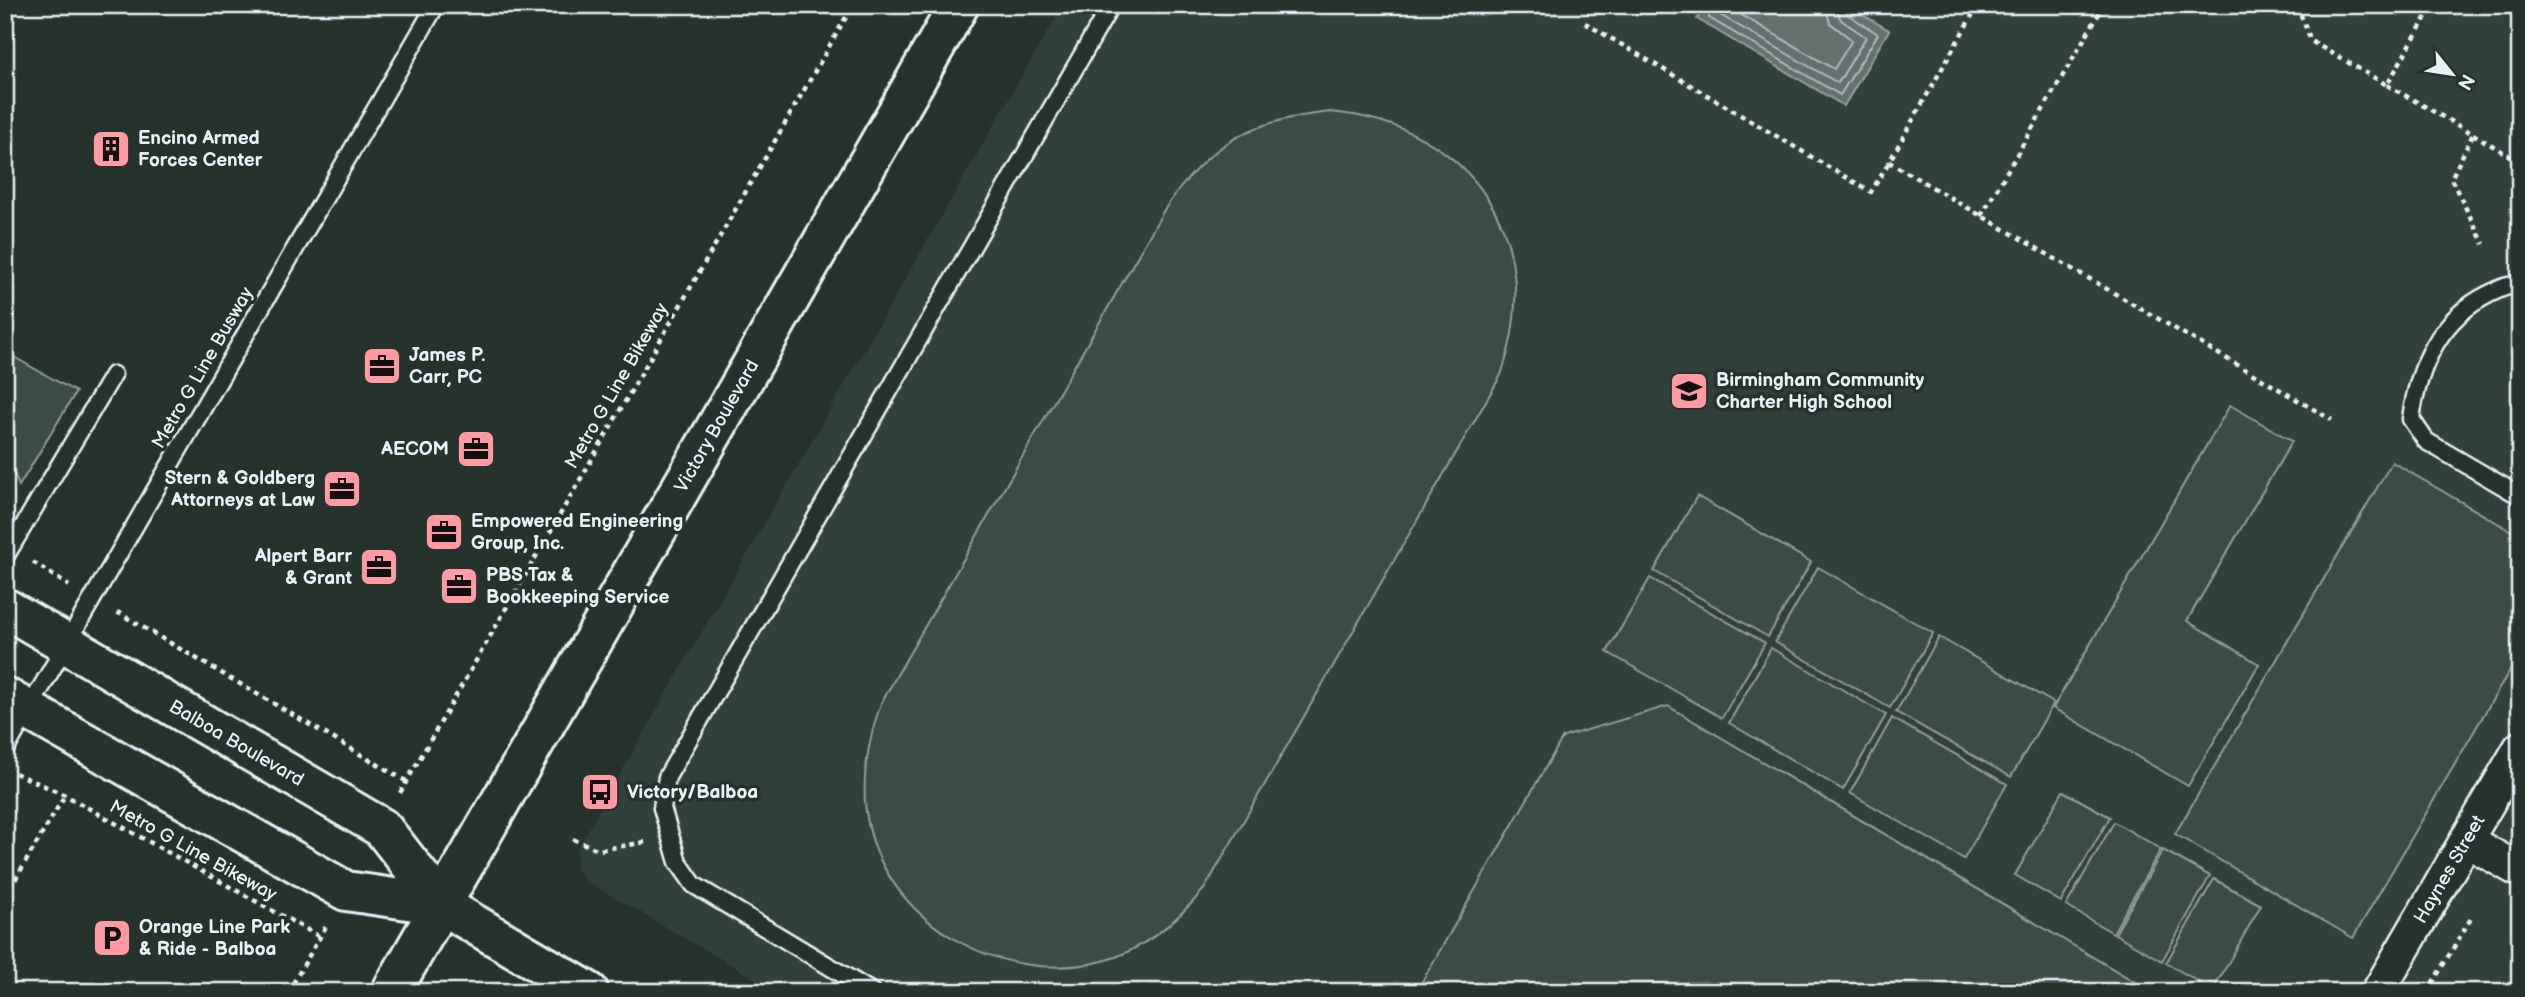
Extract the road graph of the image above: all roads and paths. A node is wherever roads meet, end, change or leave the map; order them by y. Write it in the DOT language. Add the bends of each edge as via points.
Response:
graph roads {
  1 [pos="436,5"];
  2 [pos="853,5"];
  3 [pos="959,5"];
  4 [pos="1111,5"];
  5 [pos="1978,5"];
  6 [pos="2104,5"];
  7 [pos="2297,5"];
  8 [pos="2433,5"];
  9 [pos="1585,23"];
  10 [pos="2386,86"];
  11 [pos="2473,134"];
  12 [pos="1889,162"];
  13 [pos="2520,162"];
  14 [pos="1981,216"];
  15 [pos="2484,244"];
  16 [pos="2520,285"];
  17 [pos="113,374"];
  18 [pos="2332,420"];
  19 [pos="2520,496"];
  20 [pos="14,542"];
  21 [pos="5,557"];
  22 [pos="71,587"];
  23 [pos="5,608"];
  24 [pos="113,610"];
  25 [pos="67,644"];
  26 [pos="17,703"];
  27 [pos="2520,748"];
  28 [pos="5,750"];
  29 [pos="33,783"];
  30 [pos="65,795"];
  31 [pos="670,836"];
  32 [pos="573,839"];
  33 [pos="2466,840"];
  34 [pos="2520,871"];
  35 [pos="5,897"];
  36 [pos="442,905"];
  37 [pos="2473,915"];
  38 [pos="288,992"];
  39 [pos="391,992"];
  40 [pos="589,992"];
  41 [pos="872,992"];
  42 [pos="2378,992"];
  43 [pos="2427,992"];
  1 -- 25 [label="lane, Metro G Line Busway"];
  2 -- 24 [label="path, Metro G Line Bikeway" via="406,781"];
  3 -- 36 [label="main road, Victory Boulevard"];
  4 -- 31 [label="lane" via="667,777 662,808"];
  5 -- 12 [label="path"];
  6 -- 14 [label="path"];
  7 -- 10 [label="path" via="2311,41"];
  8 -- 10 [label="path"];
  9 -- 12 [label="path" via="1871,192"];
  10 -- 11 [label="path"];
  11 -- 13 [label="path"];
  11 -- 15 [label="path" via="2451,179"];
  12 -- 14 [label="path"];
  14 -- 18 [label="path"];
  16 -- 19 [label="lane" via="2510,284 2465,306 2436,342 2415,385 2411,419 2426,441"];
  17 -- 20 [label="lane"];
  20 -- 21 [label="lane"];
  20 -- 22 [label="path" via="26,558"];
  23 -- 25 [label="main road, Balboa Boulevard"];
  25 -- 26 [label="lane, Metro G Line Busway"];
  25 -- 36 [label="main road, Balboa Boulevard" via="382,828"];
  26 -- 28 [label="lane, Metro G Line Busway"];
  26 -- 36 [label="main road, Balboa Boulevard" via="346,891"];
  27 -- 33 [label="street, Haynes Street"];
  29 -- 30 [label="path, Metro G Line Bikeway"];
  30 -- 35 [label="path"];
  30 -- 38 [label="path, Metro G Line Bikeway" via="320,937"];
  31 -- 32 [label="path" via="599,850"];
  31 -- 41 [label="lane" via="678,862 694,886"];
  33 -- 34 [label="street"];
  33 -- 42 [label="street, Haynes Street"];
  36 -- 39 [label="main road, Victory Boulevard"];
  36 -- 40 [label="main road, Balboa Boulevard"];
  37 -- 43 [label="path"];
}
